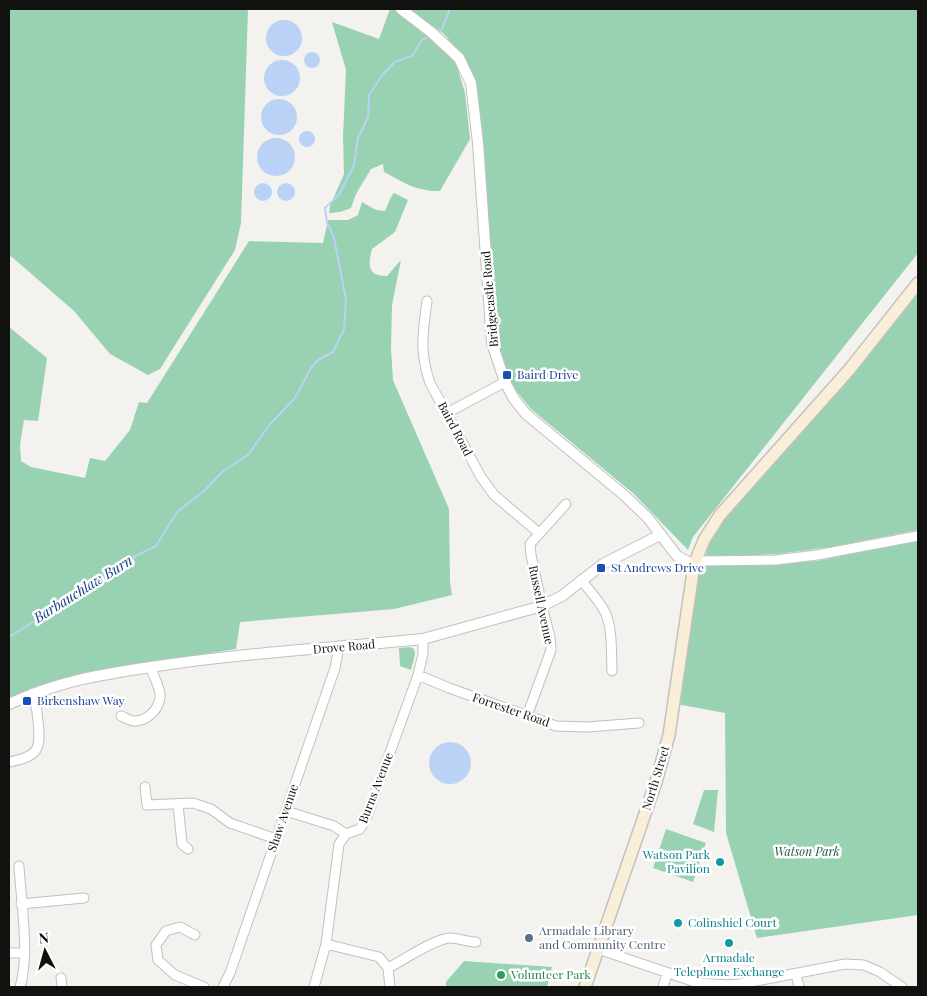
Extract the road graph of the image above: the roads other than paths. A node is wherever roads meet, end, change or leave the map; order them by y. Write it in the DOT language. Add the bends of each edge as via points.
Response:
graph roads {
  1 [pos="401,9"];
  2 [pos="918,283"];
  3 [pos="427,301"];
  4 [pos="505,382"];
  5 [pos="447,413"];
  6 [pos="566,504"];
  7 [pos="539,533"];
  8 [pos="660,535"];
  9 [pos="918,536"];
  10 [pos="694,563"];
  11 [pos="581,580"];
  12 [pos="542,606"];
  13 [pos="422,639"];
  14 [pos="339,647"];
  15 [pos="151,667"];
  16 [pos="612,671"];
  17 [pos="418,674"];
  18 [pos="33,693"];
  19 [pos="9,704"];
  20 [pos="121,716"];
  21 [pos="527,716"];
  22 [pos="639,723"];
  23 [pos="9,762"];
  24 [pos="145,787"];
  25 [pos="178,804"];
  26 [pos="286,811"];
  27 [pos="346,834"];
  28 [pos="276,839"];
  29 [pos="188,849"];
  30 [pos="18,866"];
  31 [pos="84,898"];
  32 [pos="21,904"];
  33 [pos="195,935"];
  34 [pos="476,942"];
  35 [pos="326,944"];
  36 [pos="598,949"];
  37 [pos="25,953"];
  38 [pos="9,954"];
  39 [pos="388,968"];
  40 [pos="667,973"];
  41 [pos="796,974"];
  42 [pos="20,987"];
  43 [pos="204,987"];
  44 [pos="223,987"];
  45 [pos="314,987"];
  46 [pos="390,987"];
  47 [pos="585,987"];
  48 [pos="663,987"];
  49 [pos="799,987"];
  50 [pos="902,987"];
  1 -- 4 [label="street, Bridgecastle Road" via="459,58 471,83 492,343"];
  2 -- 10 [label="main road, North Street" via="849,370 720,515"];
  3 -- 5 [label="street, Baird Road" via="422,350 424,366"];
  4 -- 5 [label="street"];
  4 -- 8 [label="street, Bridgecastle Road" via="526,414 624,495"];
  5 -- 7 [label="street, Baird Road" via="481,478 494,495"];
  6 -- 7 [label="street, Russell Avenue"];
  7 -- 12 [label="street, Russell Avenue" via="530,544"];
  8 -- 10 [label="street, Bridgecastle Road" via="677,556"];
  8 -- 11 [label="street, Drove Road" via="603,564"];
  9 -- 10 [label="street" via="776,560"];
  10 -- 36 [label="main road, North Street" via="670,732"];
  11 -- 12 [label="street, Drove Road" via="562,596"];
  11 -- 16 [label="street" via="606,615"];
  12 -- 13 [label="street, Drove Road"];
  12 -- 21 [label="street, Russell Avenue" via="551,650"];
  13 -- 14 [label="street, Drove Road"];
  13 -- 17 [label="street, Burns Avenue" via="423,654"];
  14 -- 15 [label="street, Drove Road"];
  14 -- 26 [label="street, Shaw Avenue" via="335,668"];
  15 -- 18 [label="street, Drove Road" via="93,676"];
  15 -- 20 [label="street" via="152,677 159,686 156,709 135,722"];
  17 -- 21 [label="street, Forrester Road"];
  17 -- 27 [label="street, Burns Avenue" via="367,816 360,829"];
  18 -- 19 [label="street, Drove Road"];
  18 -- 23 [label="street" via="40,742 25,759"];
  21 -- 22 [label="street, Forrester Road" via="556,726"];
  24 -- 25 [label="street" via="147,805"];
  25 -- 28 [label="street" via="193,803 211,809 230,823"];
  25 -- 29 [label="street" via="182,844"];
  26 -- 27 [label="street" via="334,826"];
  26 -- 28 [label="street, Shaw Avenue"];
  27 -- 35 [label="street, Burns Avenue" via="338,844"];
  28 -- 44 [label="street, Shaw Avenue"];
  30 -- 32 [label="street"];
  31 -- 32 [label="street"];
  32 -- 37 [label="street"];
  33 -- 43 [label="street" via="180,927 166,931 156,945 158,960 175,975"];
  34 -- 39 [label="street" via="450,937"];
  35 -- 39 [label="street" via="379,957"];
  35 -- 45 [label="street, Burns Avenue"];
  36 -- 40 [label="street"];
  36 -- 47 [label="main road, North Street"];
  37 -- 38 [label="street"];
  37 -- 42 [label="street"];
  39 -- 46 [label="street"];
  40 -- 41 [label="street" via="698,983 728,985"];
  40 -- 48 [label="street"];
  41 -- 49 [label="street"];
  41 -- 50 [label="street" via="845,964 864,965"];
}
